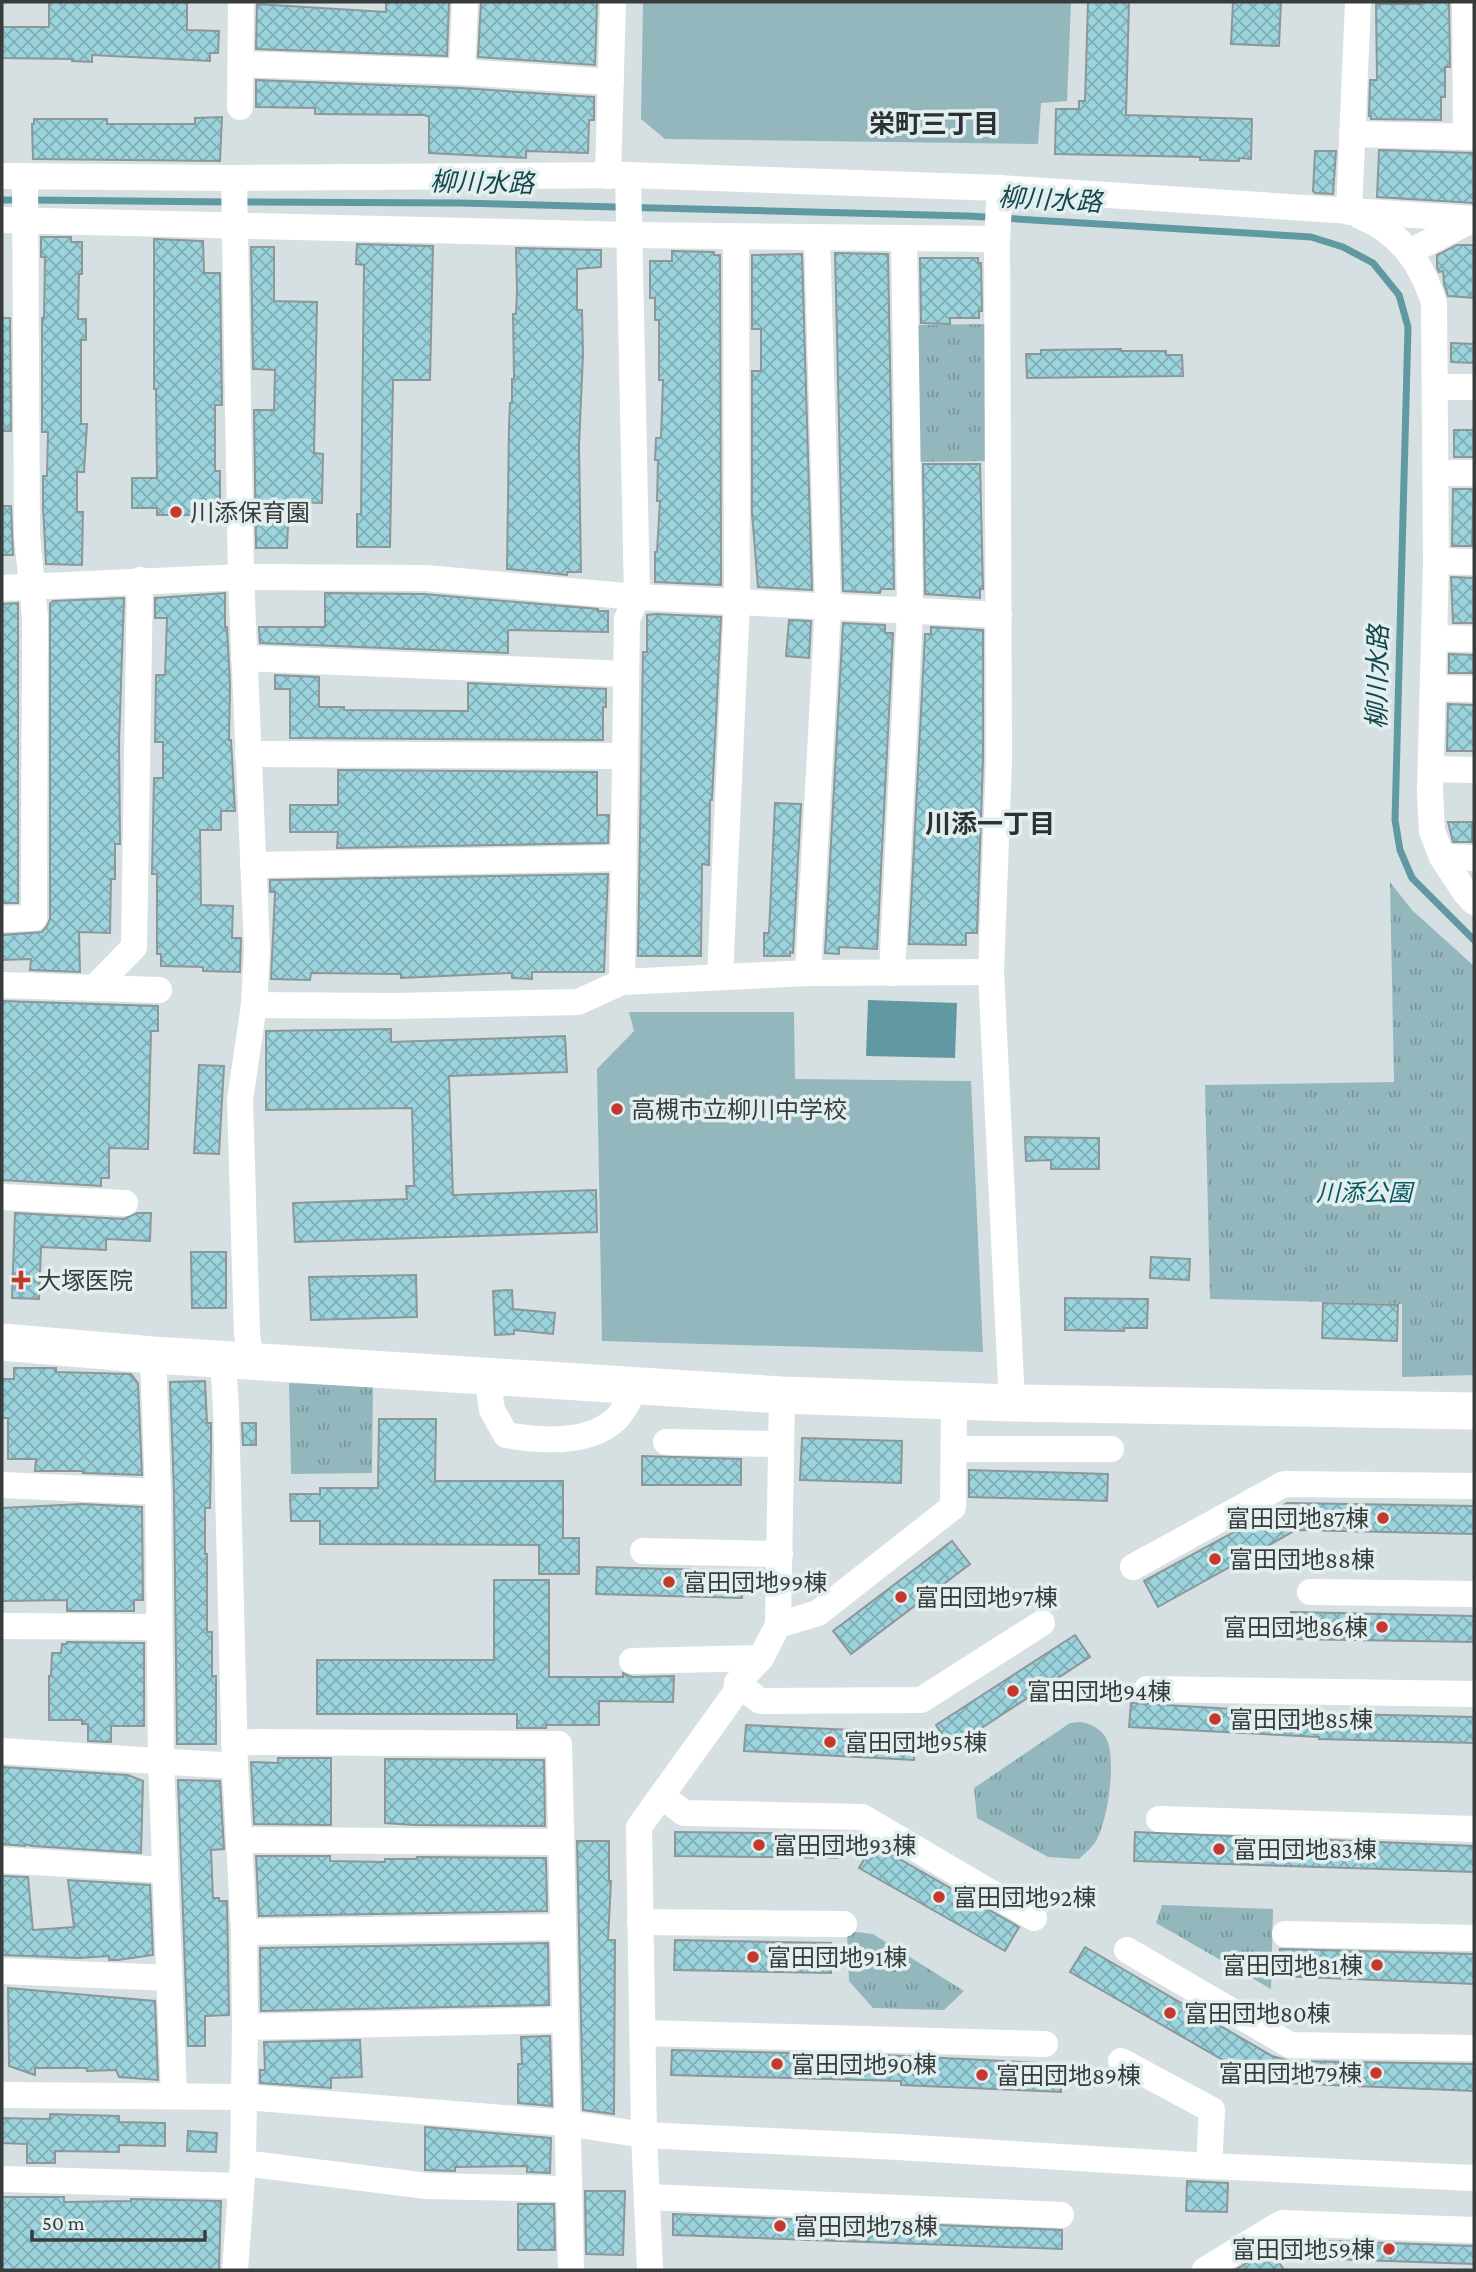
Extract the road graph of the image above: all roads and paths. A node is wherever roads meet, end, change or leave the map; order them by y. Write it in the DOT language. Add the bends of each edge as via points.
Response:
graph roads {
  1 [pos="241,2"];
  2 [pos="465,2"];
  3 [pos="613,2"];
  4 [pos="1358,2"];
  5 [pos="1465,2"];
  6 [pos="1469,39"];
  7 [pos="241,64"];
  8 [pos="462,72"];
  9 [pos="611,82"];
  10 [pos="240,107"];
  11 [pos="1352,134"];
  12 [pos="1470,137"];
  13 [pos="618,175"];
  14 [pos="13,176"];
  15 [pos="234,178"];
  16 [pos="1000,188"];
  17 [pos="1349,212"];
  18 [pos="1474,219"];
  19 [pos="13,220"];
  20 [pos="234,227"];
  21 [pos="631,235"];
  22 [pos="736,236"];
  23 [pos="817,237"];
  24 [pos="905,238"];
  25 [pos="996,239"];
  26 [pos="1409,252"];
  27 [pos="1436,387"];
  28 [pos="1474,387"];
  29 [pos="1436,473"];
  30 [pos="1474,473"];
  31 [pos="1436,561"];
  32 [pos="1474,562"];
  33 [pos="240,577"];
  34 [pos="140,580"];
  35 [pos="2,588"];
  36 [pos="33,589"];
  37 [pos="637,597"];
  38 [pos="737,602"];
  39 [pos="828,607"];
  40 [pos="910,611"];
  41 [pos="999,615"];
  42 [pos="1434,638"];
  43 [pos="1474,639"];
  44 [pos="244,658"];
  45 [pos="626,674"];
  46 [pos="1433,688"];
  47 [pos="1474,689"];
  48 [pos="248,754"];
  49 [pos="625,756"];
  50 [pos="1431,769"];
  51 [pos="1474,770"];
  52 [pos="1442,857"];
  53 [pos="623,858"];
  54 [pos="1474,858"];
  55 [pos="253,865"];
  56 [pos="1474,902"];
  57 [pos="2,919"];
  58 [pos="991,972"];
  59 [pos="808,973"];
  60 [pos="892,973"];
  61 [pos="720,977"];
  62 [pos="622,982"];
  63 [pos="2,985"];
  64 [pos="94,988"];
  65 [pos="159,990"];
  66 [pos="254,1005"];
  67 [pos="2,1197"];
  68 [pos="125,1203"];
  69 [pos="2,1342"];
  70 [pos="153,1355"];
  71 [pos="237,1359"];
  72 [pos="486,1375"];
  73 [pos="638,1385"];
  74 [pos="782,1395"];
  75 [pos="954,1401"];
  76 [pos="1012,1403"];
  77 [pos="1474,1411"];
  78 [pos="666,1442"];
  79 [pos="781,1444"];
  80 [pos="954,1449"];
  81 [pos="1111,1449"];
  82 [pos="2,1485"];
  83 [pos="1474,1486"];
  84 [pos="158,1492"];
  85 [pos="643,1551"];
  86 [pos="780,1554"];
  87 [pos="1133,1567"];
  88 [pos="1310,1592"];
  89 [pos="1474,1594"];
  90 [pos="1042,1623"];
  91 [pos="778,1625"];
  92 [pos="2,1626"];
  93 [pos="159,1627"];
  94 [pos="761,1658"];
  95 [pos="632,1661"];
  96 [pos="737,1683"];
  97 [pos="1147,1689"];
  98 [pos="1474,1694"];
  99 [pos="2,1751"];
  100 [pos="234,1754"];
  101 [pos="160,1762"];
  102 [pos="662,1796"];
  103 [pos="1159,1819"];
  104 [pos="1474,1829"];
  105 [pos="239,1840"];
  106 [pos="561,1842"];
  107 [pos="2,1860"];
  108 [pos="165,1870"];
  109 [pos="1034,1918"];
  110 [pos="640,1922"];
  111 [pos="844,1924"];
  112 [pos="562,1927"];
  113 [pos="244,1932"];
  114 [pos="1285,1934"];
  115 [pos="1474,1938"];
  116 [pos="1127,1950"];
  117 [pos="2,1971"];
  118 [pos="169,1979"];
  119 [pos="564,2020"];
  120 [pos="245,2027"];
  121 [pos="643,2033"];
  122 [pos="1045,2045"];
  123 [pos="1474,2048"];
  124 [pos="1121,2061"];
  125 [pos="2,2095"];
  126 [pos="174,2096"];
  127 [pos="244,2097"];
  128 [pos="566,2123"];
  129 [pos="644,2135"];
  130 [pos="1209,2166"];
  131 [pos="242,2174"];
  132 [pos="1474,2178"];
  133 [pos="2,2179"];
  134 [pos="568,2189"];
  135 [pos="647,2197"];
  136 [pos="1061,2215"];
  137 [pos="1474,2230"];
  138 [pos="235,2270"];
  139 [pos="571,2270"];
  140 [pos="650,2270"];
  141 [pos="1205,2270"];
  1 -- 7 [label="street"];
  2 -- 8 [label="street"];
  3 -- 9 [label="street"];
  4 -- 11 [label="street"];
  5 -- 6 [label="street"];
  6 -- 12 [label="street"];
  7 -- 8 [label="street"];
  7 -- 10 [label="street"];
  8 -- 9 [label="street"];
  9 -- 13 [label="street"];
  11 -- 12 [label="street"];
  11 -- 17 [label="street"];
  13 -- 15 [label="street"];
  13 -- 16 [label="street"];
  13 -- 21 [label="street"];
  14 -- 15 [label="street"];
  14 -- 19 [label="street"];
  15 -- 20 [label="street"];
  16 -- 17 [label="street"];
  16 -- 25 [label="street"];
  17 -- 18 [label="street"];
  17 -- 26 [label="street" via="1373,221"];
  18 -- 26 [label="street"];
  19 -- 20 [label="street"];
  19 -- 36 [label="street"];
  20 -- 21 [label="street"];
  20 -- 33 [label="street"];
  21 -- 22 [label="street"];
  21 -- 37 [label="street"];
  22 -- 23 [label="street"];
  22 -- 38 [label="street"];
  23 -- 24 [label="street"];
  23 -- 39 [label="street"];
  24 -- 25 [label="street"];
  24 -- 40 [label="street"];
  25 -- 41 [label="street"];
  26 -- 27 [label="street" via="1427,278 1434,303"];
  27 -- 28 [label="street"];
  27 -- 29 [label="street"];
  29 -- 30 [label="street"];
  29 -- 31 [label="street"];
  31 -- 32 [label="street"];
  31 -- 42 [label="street"];
  33 -- 34 [label="street"];
  33 -- 37 [label="street" via="425,578"];
  33 -- 44 [label="street"];
  34 -- 36 [label="street"];
  34 -- 64 [label="street" via="134,947"];
  35 -- 36 [label="street"];
  36 -- 57 [label="street" via="34,918"];
  37 -- 38 [label="street"];
  37 -- 45 [label="street" via="626,619"];
  38 -- 39 [label="street"];
  38 -- 61 [label="street"];
  39 -- 40 [label="street"];
  39 -- 59 [label="street"];
  40 -- 41 [label="street"];
  40 -- 60 [label="street"];
  41 -- 58 [label="street"];
  42 -- 43 [label="street"];
  42 -- 46 [label="street"];
  44 -- 45 [label="street"];
  44 -- 48 [label="street"];
  45 -- 49 [label="street"];
  46 -- 47 [label="street"];
  46 -- 50 [label="street"];
  48 -- 49 [label="street"];
  48 -- 55 [label="street"];
  49 -- 53 [label="street"];
  50 -- 51 [label="street"];
  50 -- 52 [label="street" via="1432,831"];
  52 -- 54 [label="street"];
  52 -- 56 [label="street"];
  53 -- 55 [label="street"];
  53 -- 62 [label="street"];
  55 -- 66 [label="street"];
  58 -- 60 [label="street"];
  58 -- 76 [label="street"];
  59 -- 60 [label="street"];
  59 -- 61 [label="street"];
  61 -- 62 [label="street"];
  62 -- 66 [label="street" via="578,1002"];
  63 -- 64 [label="street"];
  64 -- 65 [label="street"];
  66 -- 71 [label="street" via="240,1100 247,1334"];
  67 -- 68 [label="street"];
  69 -- 70 [label="street"];
  70 -- 71 [label="street"];
  70 -- 84 [label="street"];
  71 -- 72 [label="street"];
  71 -- 100 [label="street" via="226,1408"];
  72 -- 73 [label="street"];
  72 -- 73 [label="street" via="492,1410 506,1435 526,1439 565,1439 592,1433 617,1418"];
  73 -- 74 [label="street"];
  74 -- 75 [label="street"];
  74 -- 79 [label="street"];
  75 -- 76 [label="street"];
  75 -- 80 [label="street"];
  76 -- 77 [label="street"];
  78 -- 79 [label="street"];
  79 -- 86 [label="street"];
  80 -- 81 [label="street"];
  80 -- 91 [label="street" via="953,1507 818,1613"];
  82 -- 84 [label="street"];
  83 -- 87 [label="street" via="1284,1484"];
  84 -- 93 [label="street"];
  85 -- 86 [label="street"];
  86 -- 91 [label="street"];
  88 -- 89 [label="street"];
  90 -- 96 [label="street" via="921,1700 760,1700"];
  91 -- 94 [label="street"];
  92 -- 93 [label="street"];
  93 -- 101 [label="street"];
  94 -- 95 [label="street"];
  94 -- 96 [label="street"];
  96 -- 102 [label="street" via="736,1692"];
  97 -- 98 [label="street"];
  99 -- 101 [label="street"];
  100 -- 101 [label="street"];
  100 -- 105 [label="street"];
  100 -- 106 [label="street" via="559,1744"];
  101 -- 108 [label="street"];
  102 -- 109 [label="street" via="684,1813 862,1817"];
  102 -- 110 [label="street" via="639,1827"];
  103 -- 104 [label="street"];
  105 -- 106 [label="street"];
  105 -- 113 [label="street"];
  106 -- 112 [label="street"];
  107 -- 108 [label="street"];
  108 -- 118 [label="street"];
  110 -- 111 [label="street"];
  110 -- 121 [label="street"];
  112 -- 113 [label="street"];
  112 -- 119 [label="street"];
  113 -- 120 [label="street"];
  114 -- 115 [label="street"];
  116 -- 123 [label="street" via="1290,2045"];
  117 -- 118 [label="street"];
  118 -- 126 [label="street"];
  119 -- 120 [label="street"];
  119 -- 128 [label="street"];
  120 -- 127 [label="street"];
  121 -- 122 [label="street"];
  121 -- 129 [label="street"];
  124 -- 130 [label="street" via="1212,2110"];
  125 -- 126 [label="street"];
  126 -- 127 [label="street"];
  127 -- 128 [label="street"];
  127 -- 131 [label="street"];
  128 -- 129 [label="street"];
  128 -- 134 [label="street"];
  129 -- 130 [label="street"];
  129 -- 135 [label="street"];
  130 -- 132 [label="street"];
  131 -- 133 [label="street"];
  131 -- 134 [label="street"];
  131 -- 138 [label="street"];
  134 -- 139 [label="street"];
  135 -- 136 [label="street"];
  135 -- 140 [label="street"];
  137 -- 141 [label="street" via="1282,2224"];
}
